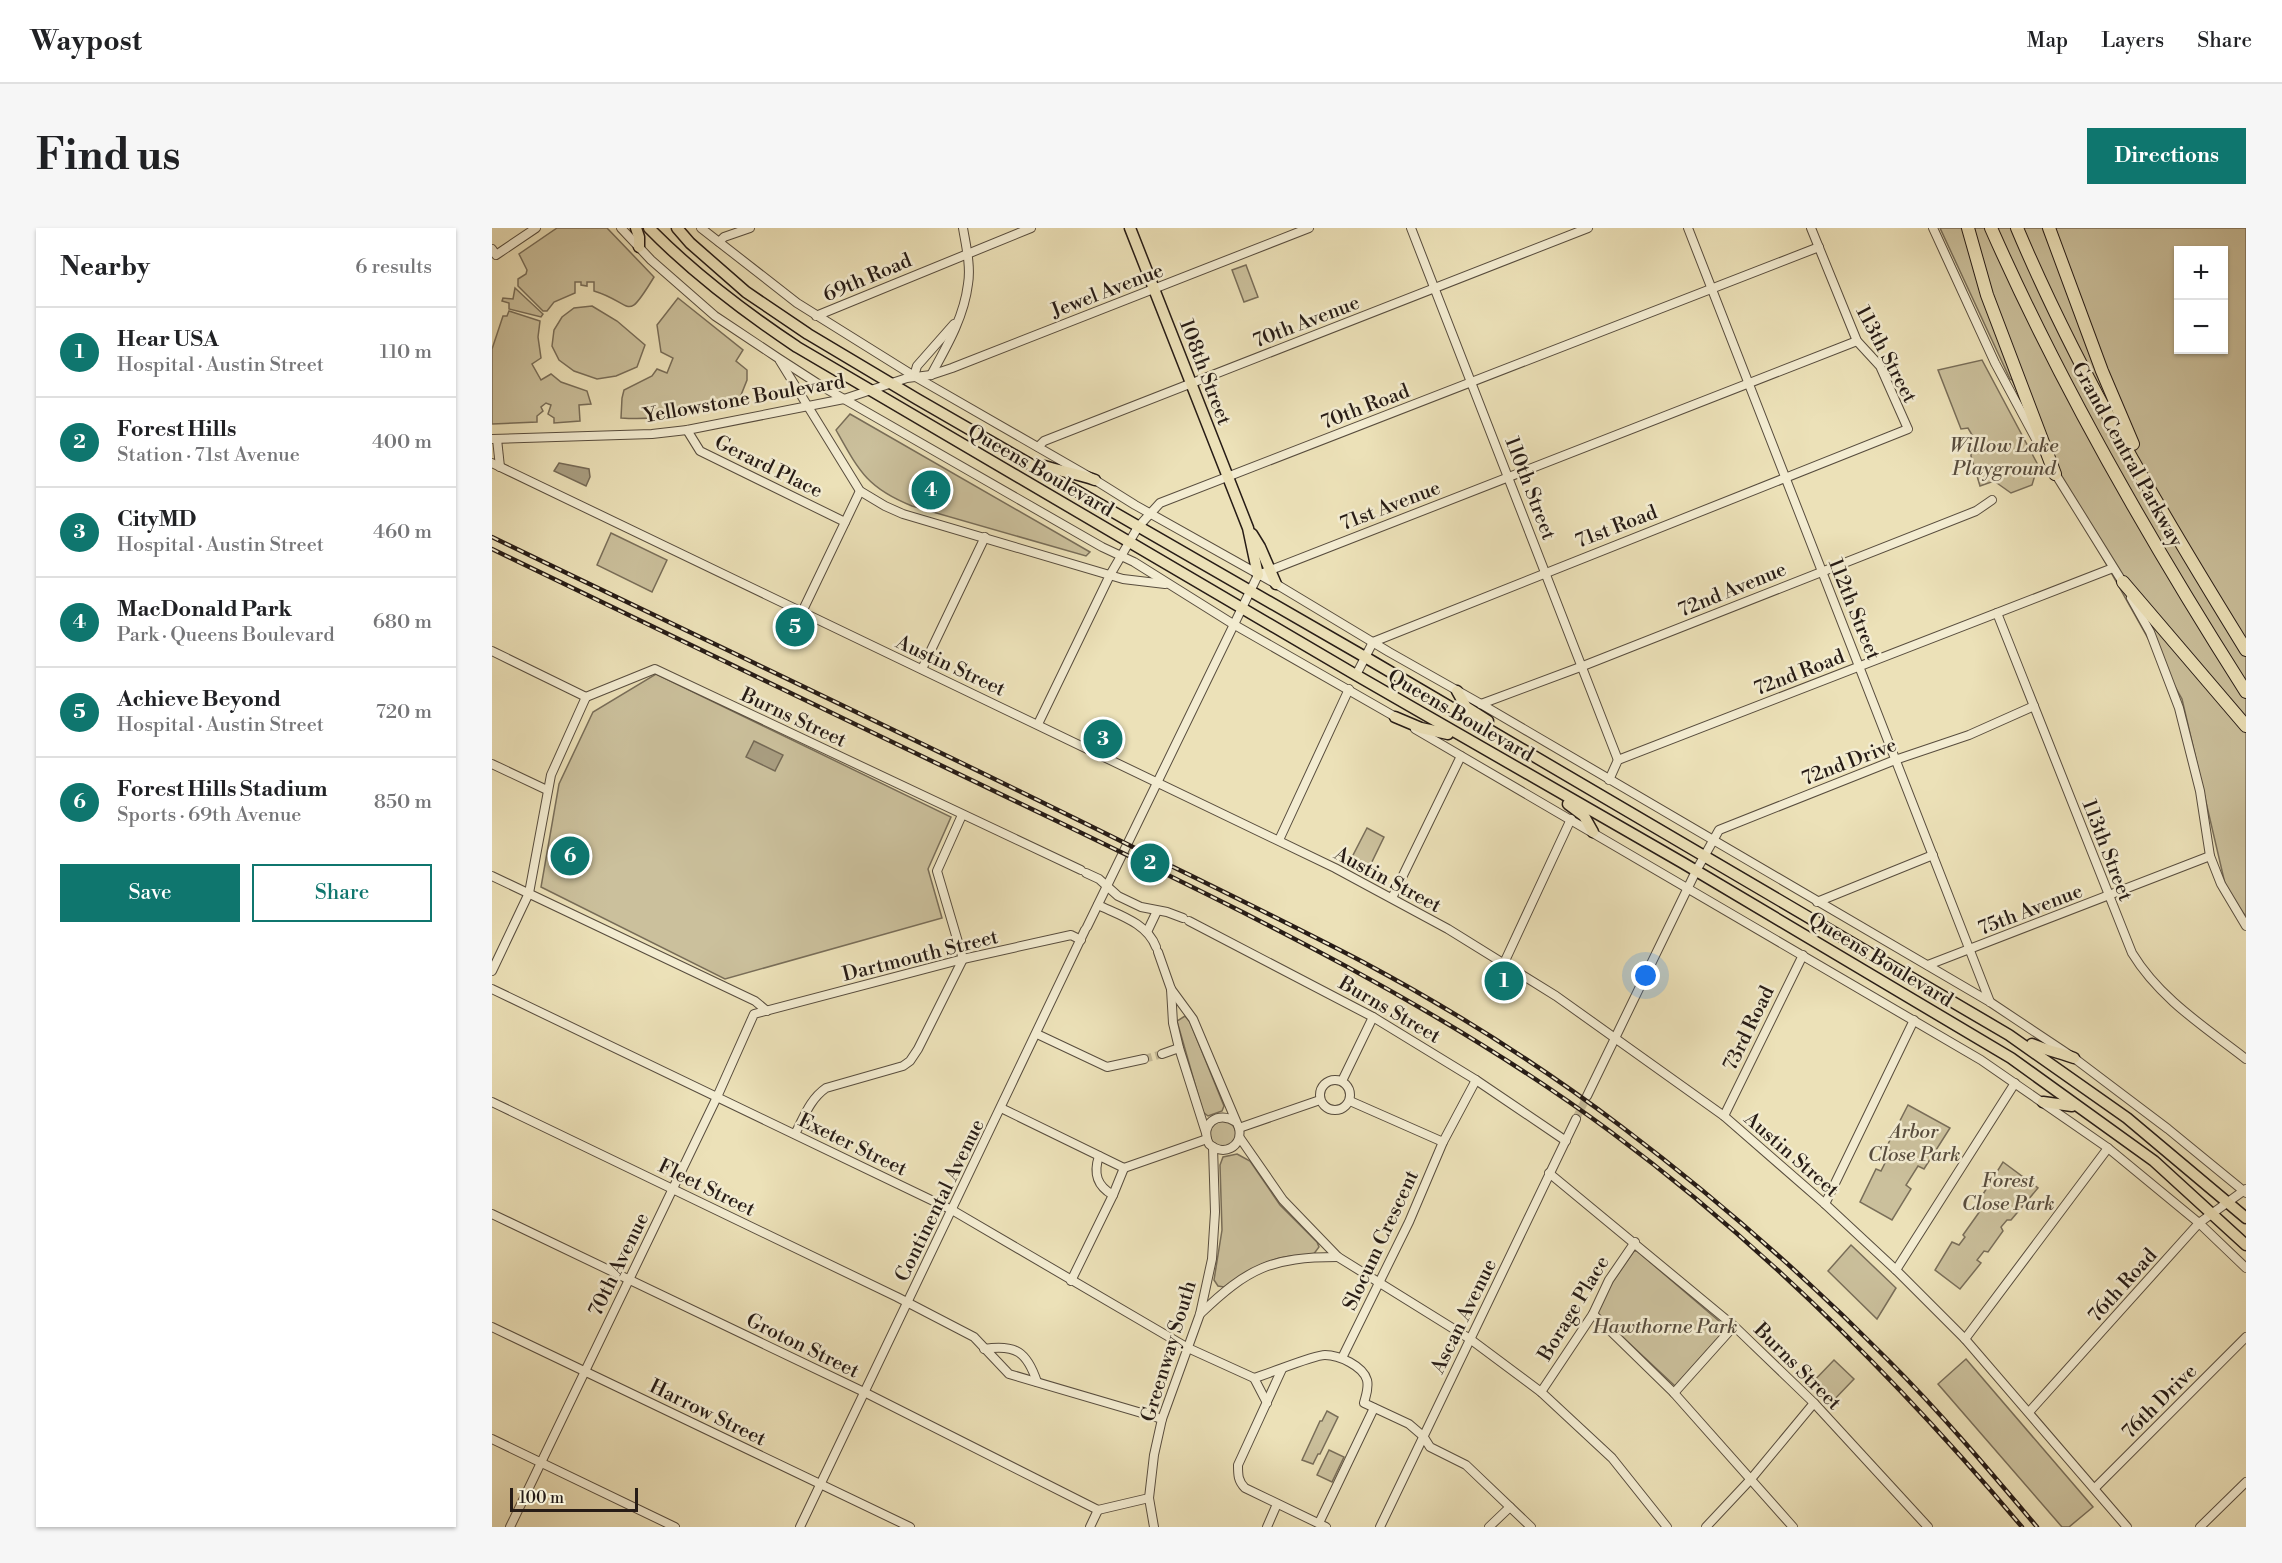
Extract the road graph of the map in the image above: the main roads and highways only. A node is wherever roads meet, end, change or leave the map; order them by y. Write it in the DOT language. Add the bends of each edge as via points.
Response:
graph roads {
  1 [pos="636,228"];
  2 [pos="649,228"];
  3 [pos="677,228"];
  4 [pos="684,228"];
  5 [pos="1130,228"];
  6 [pos="1968,228"];
  7 [pos="1991,228"];
  8 [pos="2017,228"];
  9 [pos="2049,228"];
  10 [pos="689,240"];
  11 [pos="639,247"];
  12 [pos="1021,458"];
  13 [pos="2055,474"];
  14 [pos="1095,480"];
  15 [pos="2152,492"];
  16 [pos="1248,528"];
  17 [pos="1258,575"];
  18 [pos="2123,582"];
  19 [pos="1276,584"];
  20 [pos="2246,650"];
  21 [pos="1457,691"];
  22 [pos="2246,692"];
  23 [pos="1395,717"];
  24 [pos="2246,726"];
  25 [pos="1465,739"];
  26 [pos="1528,753"];
  27 [pos="1540,782"];
  28 [pos="1593,832"];
  29 [pos="2009,1035"];
  30 [pos="2074,1058"];
  31 [pos="2043,1102"];
  32 [pos="2082,1108"];
  33 [pos="2246,1218"];
  34 [pos="2246,1245"];
  1 -- 11 [label="main road"];
  2 -- 25 [label="main road, Queens Boulevard" via="698,276 797,347"];
  3 -- 10 [label="main road, Queens Boulevard"];
  4 -- 10 [label="main road"];
  5 -- 16 [label="main road, 108th Street"];
  6 -- 13 [label="highway" via="1987,296"];
  7 -- 22 [label="highway, Grand Central Parkway" via="2038,329 2097,440 2163,558"];
  8 -- 15 [label="highway, Grand Central Parkway" via="2063,328"];
  9 -- 15 [label="highway"];
  10 -- 12 [label="main road, Queens Boulevard" via="746,292 777,313"];
  12 -- 14 [label="main road"];
  12 -- 26 [label="main road, Queens Boulevard"];
  15 -- 20 [label="highway, Grand Central Parkway"];
  16 -- 17 [label="main road, 108th Street"];
  16 -- 19 [label="main road, 108th Street"];
  18 -- 24 [label="highway"];
  21 -- 26 [label="main road" via="1466,707"];
  23 -- 25 [label="main road"];
  25 -- 27 [label="main road, Queens Boulevard"];
  26 -- 29 [label="main road, Queens Boulevard"];
  27 -- 28 [label="main road" via="1584,816"];
  27 -- 32 [label="main road, Queens Boulevard" via="2011,1058"];
  29 -- 30 [label="main road"];
  29 -- 33 [label="main road, Queens Boulevard" via="2127,1118"];
  31 -- 32 [label="main road"];
  32 -- 34 [label="main road, Queens Boulevard" via="2154,1161"];
}
